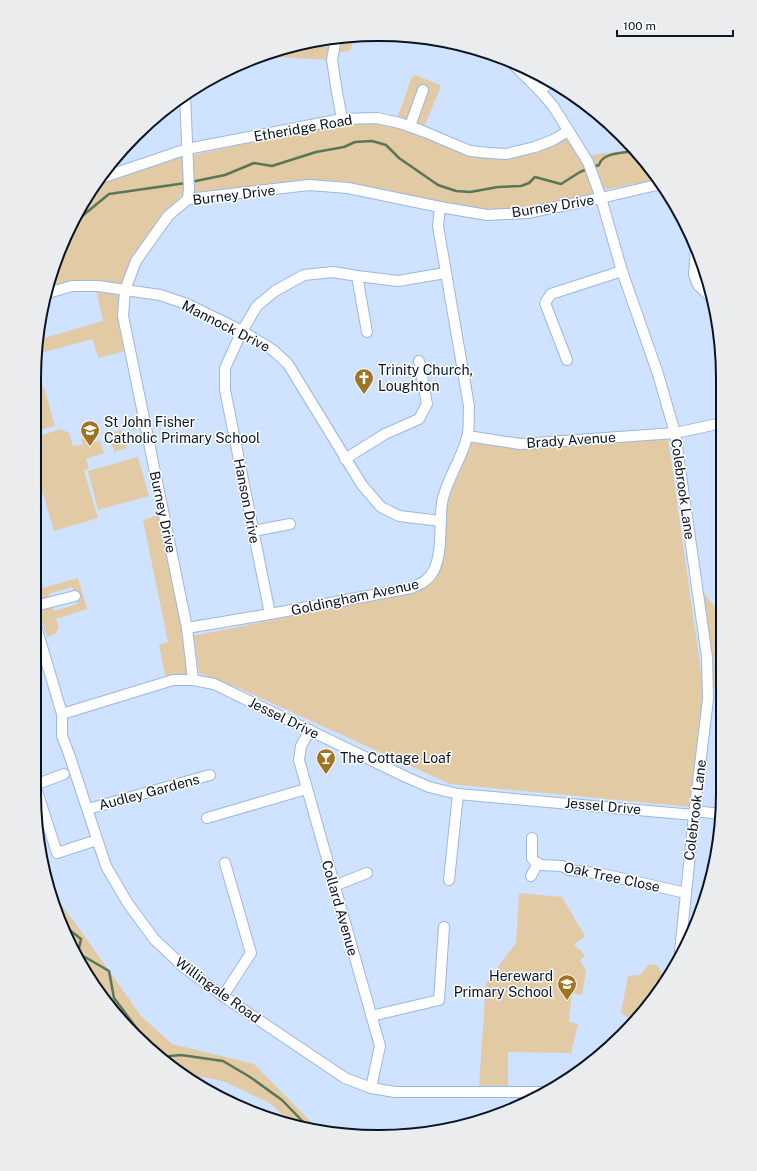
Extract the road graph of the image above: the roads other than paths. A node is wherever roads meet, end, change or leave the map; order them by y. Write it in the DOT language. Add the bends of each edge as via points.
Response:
graph roads {
  1 [pos="335,44"];
  2 [pos="523,74"];
  3 [pos="546,85"];
  4 [pos="423,90"];
  5 [pos="540,90"];
  6 [pos="185,102"];
  7 [pos="342,119"];
  8 [pos="410,126"];
  9 [pos="568,131"];
  10 [pos="187,149"];
  11 [pos="112,172"];
  12 [pos="655,185"];
  13 [pos="600,198"];
  14 [pos="188,199"];
  15 [pos="440,207"];
  16 [pos="695,262"];
  17 [pos="622,271"];
  18 [pos="445,273"];
  19 [pos="357,276"];
  20 [pos="125,290"];
  21 [pos="704,290"];
  22 [pos="53,292"];
  23 [pos="242,331"];
  24 [pos="367,332"];
  25 [pos="567,360"];
  26 [pos="419,361"];
  27 [pos="716,424"];
  28 [pos="675,433"];
  29 [pos="468,436"];
  30 [pos="345,459"];
  31 [pos="441,521"];
  32 [pos="290,524"];
  33 [pos="253,531"];
  34 [pos="75,596"];
  35 [pos="41,604"];
  36 [pos="270,614"];
  37 [pos="187,628"];
  38 [pos="41,642"];
  39 [pos="193,680"];
  40 [pos="62,714"];
  41 [pos="310,730"];
  42 [pos="64,774"];
  43 [pos="210,775"];
  44 [pos="41,783"];
  45 [pos="306,789"];
  46 [pos="458,794"];
  47 [pos="42,805"];
  48 [pos="88,809"];
  49 [pos="695,813"];
  50 [pos="715,814"];
  51 [pos="207,818"];
  52 [pos="532,838"];
  53 [pos="97,840"];
  54 [pos="225,863"];
  55 [pos="538,864"];
  56 [pos="367,873"];
  57 [pos="531,876"];
  58 [pos="449,880"];
  59 [pos="334,886"];
  60 [pos="686,892"];
  61 [pos="444,926"];
  62 [pos="681,942"];
  63 [pos="223,996"];
  64 [pos="371,1016"];
  65 [pos="370,1088"];
  66 [pos="534,1092"];
  1 -- 7 [label="street" via="332,60"];
  2 -- 5 [label="street, Colebrook Lane"];
  3 -- 5 [label="street"];
  4 -- 8 [label="street"];
  5 -- 9 [label="street, Colebrook Lane"];
  6 -- 10 [label="street"];
  7 -- 8 [label="street, Etheridge Road" via="377,118"];
  7 -- 10 [label="street, Etheridge Road"];
  8 -- 9 [label="street, Etheridge Road" via="470,151 506,154 535,147"];
  9 -- 13 [label="street, Colebrook Lane" via="588,162"];
  10 -- 11 [label="street, Etheridge Road"];
  10 -- 14 [label="street"];
  12 -- 13 [label="street, Burney Drive"];
  13 -- 15 [label="street, Burney Drive" via="527,213 487,215"];
  13 -- 17 [label="street, Colebrook Lane"];
  14 -- 15 [label="street, Burney Drive" via="309,185 348,188"];
  14 -- 20 [label="street, Burney Drive" via="168,216 136,261"];
  15 -- 18 [label="street, Goldingham Avenue" via="438,226"];
  16 -- 21 [label="street" via="694,275"];
  17 -- 25 [label="street" via="551,294 545,303"];
  17 -- 28 [label="street, Colebrook Lane" via="658,374"];
  18 -- 19 [label="street, Hanson Drive" via="398,280"];
  18 -- 29 [label="street, Goldingham Avenue" via="469,406"];
  19 -- 23 [label="street, Hanson Drive" via="333,272 304,276 275,291 257,306"];
  19 -- 24 [label="street"];
  20 -- 22 [label="street, Mannock Drive" via="72,286"];
  20 -- 23 [label="street, Mannock Drive" via="160,295 187,304"];
  20 -- 37 [label="street, Burney Drive" via="123,316"];
  23 -- 30 [label="street, Mannock Drive" via="273,350 288,364"];
  23 -- 33 [label="street, Hanson Drive" via="225,368 225,390"];
  26 -- 30 [label="street" via="427,404 419,419 385,434"];
  27 -- 28 [label="street, Brady Avenue"];
  28 -- 29 [label="street, Brady Avenue" via="520,444"];
  28 -- 49 [label="street, Colebrook Lane" via="707,656 708,699"];
  29 -- 31 [label="street, Goldingham Avenue" via="444,494"];
  30 -- 31 [label="street, Mannock Drive" via="362,486 381,507 399,516"];
  31 -- 36 [label="street, Goldingham Avenue" via="438,558 434,570 426,581 411,588"];
  32 -- 33 [label="street"];
  33 -- 36 [label="street, Hanson Drive"];
  34 -- 35 [label="street"];
  36 -- 37 [label="street, Goldingham Avenue"];
  37 -- 39 [label="street, Burney Drive"];
  38 -- 40 [label="street, Willingale Road"];
  39 -- 40 [label="street, Jessel Drive" via="173,680"];
  39 -- 41 [label="street, Jessel Drive" via="214,684"];
  40 -- 48 [label="street, Willingale Road" via="62,736"];
  41 -- 45 [label="street, Collard Avenue" via="301,746 299,760"];
  41 -- 46 [label="street, Jessel Drive" via="429,787"];
  42 -- 44 [label="street"];
  43 -- 48 [label="street, Audley Gardens"];
  45 -- 51 [label="street"];
  45 -- 59 [label="street, Collard Avenue"];
  46 -- 49 [label="street, Jessel Drive"];
  46 -- 58 [label="street"];
  47 -- 53 [label="street" via="57,853"];
  48 -- 53 [label="street, Willingale Road"];
  49 -- 50 [label="street, Jessel Drive"];
  49 -- 60 [label="street, Colebrook Lane"];
  52 -- 55 [label="street" via="532,858"];
  53 -- 63 [label="street, Willingale Road" via="106,866 126,902 154,939 186,969"];
  54 -- 63 [label="street" via="251,953"];
  55 -- 57 [label="street"];
  55 -- 60 [label="street, Oak Tree Close" via="562,866 569,870 602,874"];
  56 -- 59 [label="street"];
  59 -- 64 [label="street, Collard Avenue"];
  60 -- 62 [label="street, Colebrook Lane"];
  61 -- 64 [label="street" via="439,1000"];
  63 -- 65 [label="street, Willingale Road" via="345,1078"];
  64 -- 65 [label="street, Collard Avenue" via="380,1046"];
  65 -- 66 [label="street, Willingale Road" via="395,1092"];
}
